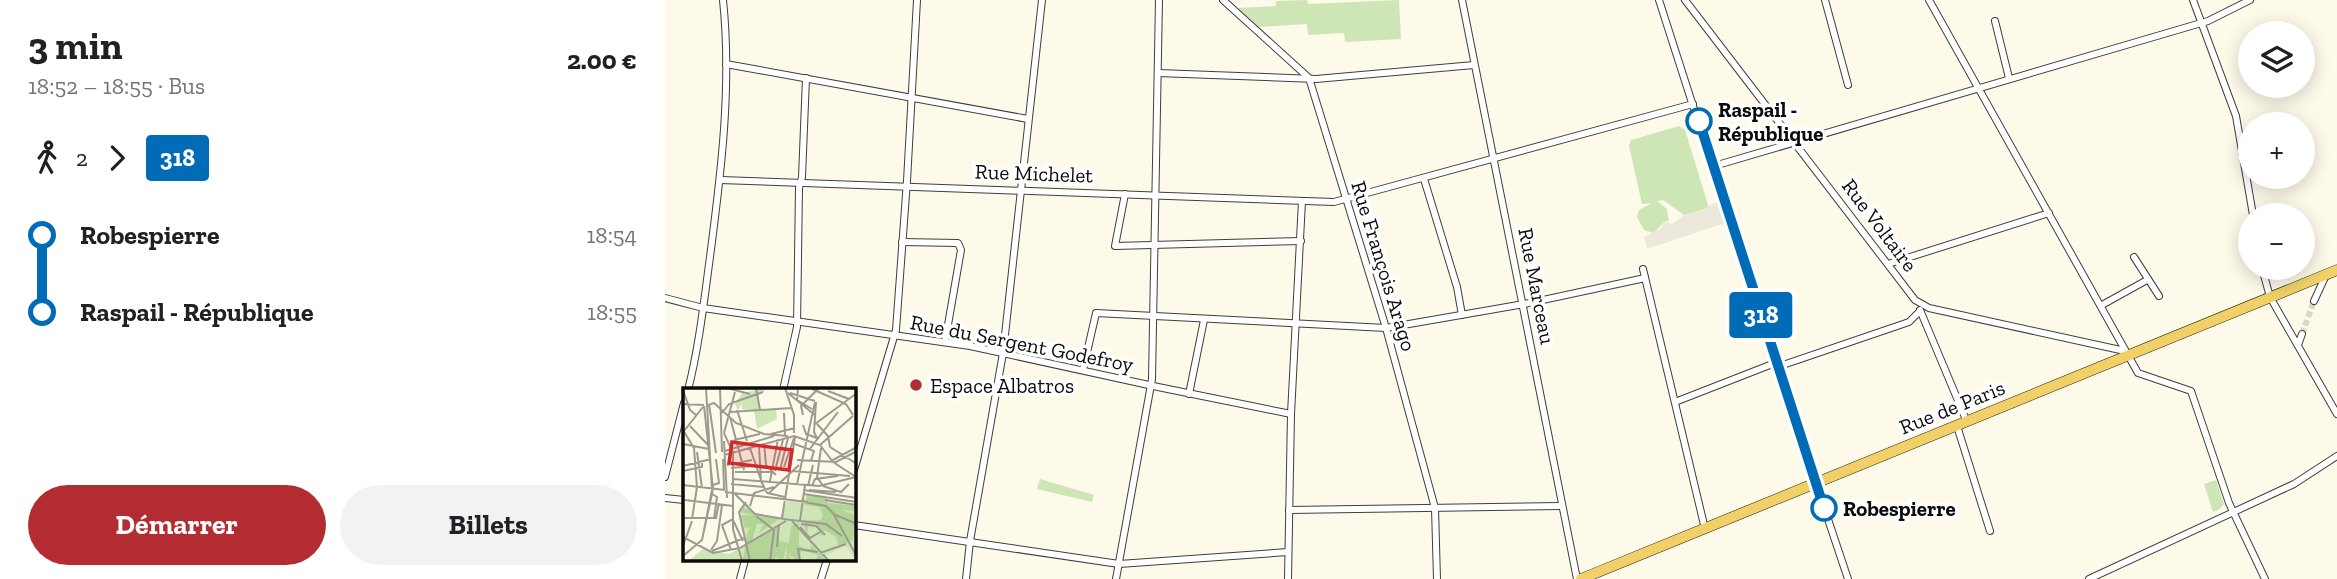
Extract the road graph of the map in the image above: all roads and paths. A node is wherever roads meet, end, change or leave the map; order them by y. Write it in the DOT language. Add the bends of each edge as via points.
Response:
graph roads {
  1 [pos="723,0"];
  2 [pos="917,0"];
  3 [pos="1042,0"];
  4 [pos="1160,0"];
  5 [pos="1223,0"];
  6 [pos="1462,0"];
  7 [pos="1659,0"];
  8 [pos="1825,0"];
  9 [pos="1929,0"];
  10 [pos="2193,0"];
  11 [pos="2250,0"];
  12 [pos="1688,1"];
  13 [pos="1996,21"];
  14 [pos="2201,23"];
  15 [pos="726,64"];
  16 [pos="1474,65"];
  17 [pos="1158,73"];
  18 [pos="806,78"];
  19 [pos="1309,78"];
  20 [pos="2009,78"];
  21 [pos="1848,85"];
  22 [pos="1978,88"];
  23 [pos="912,98"];
  24 [pos="1693,104"];
  25 [pos="1028,120"];
  26 [pos="1794,142"];
  27 [pos="1493,160"];
  28 [pos="1714,166"];
  29 [pos="1424,179"];
  30 [pos="720,180"];
  31 [pos="801,182"];
  32 [pos="907,186"];
  33 [pos="1021,191"];
  34 [pos="1125,194"];
  35 [pos="1156,195"];
  36 [pos="1346,200"];
  37 [pos="1302,201"];
  38 [pos="2251,203"];
  39 [pos="2049,214"];
  40 [pos="1301,241"];
  41 [pos="902,242"];
  42 [pos="1156,246"];
  43 [pos="2134,257"];
  44 [pos="1888,264"];
  45 [pos="1643,269"];
  46 [pos="2337,270"];
  47 [pos="2326,275"];
  48 [pos="1645,278"];
  49 [pos="2147,280"];
  50 [pos="2265,280"];
  51 [pos="2159,296"];
  52 [pos="2270,297"];
  53 [pos="665,298"];
  54 [pos="2314,301"];
  55 [pos="1524,304"];
  56 [pos="2102,305"];
  57 [pos="703,308"];
  58 [pos="1921,308"];
  59 [pos="1462,315"];
  60 [pos="1154,316"];
  61 [pos="1204,320"];
  62 [pos="797,321"];
  63 [pos="1296,323"];
  64 [pos="1386,328"];
  65 [pos="2302,334"];
  66 [pos="895,336"];
  67 [pos="945,342"];
  68 [pos="2298,345"];
  69 [pos="1003,353"];
  70 [pos="2127,354"];
  71 [pos="1776,365"];
  72 [pos="1083,370"];
  73 [pos="1151,386"];
  74 [pos="688,388"];
  75 [pos="783,388"];
  76 [pos="1189,394"];
  77 [pos="1675,402"];
  78 [pos="683,407"];
  79 [pos="1290,414"];
  80 [pos="2337,414"];
  81 [pos="1962,424"];
  82 [pos="2337,456"];
  83 [pos="856,463"];
  84 [pos="665,477"];
  85 [pos="1816,484"];
  86 [pos="665,498"];
  87 [pos="683,500"];
  88 [pos="1562,506"];
  89 [pos="1435,508"];
  90 [pos="1289,510"];
  91 [pos="2233,511"];
  92 [pos="856,525"];
  93 [pos="1705,529"];
  94 [pos="1990,531"];
  95 [pos="970,541"];
  96 [pos="1288,552"];
  97 [pos="744,562"];
  98 [pos="826,562"];
  99 [pos="1119,564"];
  100 [pos="1594,577"];
  101 [pos="740,579"];
  102 [pos="821,579"];
  103 [pos="966,579"];
  104 [pos="1116,579"];
  105 [pos="1288,579"];
  106 [pos="1437,579"];
  107 [pos="1579,579"];
  108 [pos="1848,579"];
  109 [pos="2089,579"];
  110 [pos="2265,579"];
  1 -- 15 [label="street"];
  2 -- 23 [label="street"];
  3 -- 25 [label="street"];
  4 -- 17 [label="street"];
  5 -- 19 [label="street"];
  6 -- 16 [label="street, Rue Marceau"];
  7 -- 24 [label="street"];
  8 -- 21 [label="street"];
  9 -- 22 [label="street"];
  10 -- 14 [label="street"];
  11 -- 14 [label="street"];
  12 -- 26 [label="street, Rue Voltaire"];
  13 -- 20 [label="street"];
  14 -- 20 [label="street"];
  14 -- 38 [label="street" via="2236,116"];
  15 -- 18 [label="street"];
  15 -- 30 [label="street"];
  16 -- 19 [label="street"];
  16 -- 27 [label="street, Rue Marceau"];
  17 -- 19 [label="street"];
  17 -- 35 [label="street"];
  18 -- 23 [label="street"];
  18 -- 31 [label="street"];
  19 -- 36 [label="street, Rue François Arago"];
  20 -- 22 [label="street"];
  22 -- 26 [label="street"];
  22 -- 39 [label="street"];
  23 -- 25 [label="street"];
  23 -- 32 [label="street"];
  24 -- 27 [label="street, Rue Michelet"];
  24 -- 28 [label="street"];
  25 -- 33 [label="street"];
  26 -- 28 [label="street"];
  26 -- 44 [label="street, Rue Voltaire"];
  27 -- 29 [label="street, Rue Michelet"];
  27 -- 55 [label="street, Rue Marceau"];
  28 -- 71 [label="street"];
  29 -- 36 [label="street, Rue Michelet"];
  29 -- 59 [label="street"];
  30 -- 31 [label="street, Rue Michelet"];
  30 -- 57 [label="street"];
  31 -- 32 [label="street, Rue Michelet"];
  31 -- 62 [label="street"];
  32 -- 33 [label="street, Rue Michelet"];
  32 -- 41 [label="street"];
  33 -- 34 [label="street, Rue Michelet"];
  33 -- 69 [label="street"];
  34 -- 35 [label="street, Rue Michelet"];
  34 -- 42 [label="street" via="1115,246"];
  35 -- 37 [label="street, Rue Michelet"];
  35 -- 42 [label="street"];
  36 -- 37 [label="street, Rue Michelet"];
  36 -- 64 [label="street, Rue François Arago"];
  37 -- 40 [label="street"];
  39 -- 44 [label="street"];
  39 -- 56 [label="street"];
  40 -- 42 [label="street"];
  40 -- 63 [label="street"];
  41 -- 66 [label="street"];
  41 -- 67 [label="street" via="958,243 961,250"];
  42 -- 60 [label="street"];
  43 -- 49 [label="street"];
  44 -- 58 [label="street, Rue Voltaire"];
  45 -- 48 [label="street"];
  46 -- 47 [label="main road, Rue de Paris"];
  47 -- 52 [label="main road, Rue de Paris"];
  47 -- 54 [label="street"];
  48 -- 55 [label="street"];
  48 -- 77 [label="street"];
  49 -- 51 [label="street"];
  49 -- 56 [label="street"];
  50 -- 52 [label="street"];
  52 -- 68 [label="street"];
  52 -- 70 [label="main road, Rue de Paris"];
  53 -- 57 [label="street, Rue du Sergent Godefroy"];
  55 -- 59 [label="street"];
  55 -- 88 [label="street, Rue Marceau"];
  56 -- 70 [label="street"];
  57 -- 62 [label="street, Rue du Sergent Godefroy"];
  57 -- 74 [label="street"];
  58 -- 70 [label="street"];
  58 -- 71 [label="street" via="1909,322"];
  58 -- 81 [label="street, Rue Voltaire"];
  59 -- 64 [label="street"];
  60 -- 61 [label="street"];
  60 -- 72 [label="street" via="1096,313"];
  60 -- 73 [label="street"];
  61 -- 63 [label="street"];
  61 -- 76 [label="street"];
  62 -- 66 [label="street, Rue du Sergent Godefroy"];
  62 -- 75 [label="street"];
  63 -- 64 [label="street"];
  63 -- 79 [label="street"];
  64 -- 89 [label="street, Rue François Arago"];
  65 -- 68 [label="street"];
  66 -- 67 [label="street, Rue du Sergent Godefroy"];
  66 -- 83 [label="street"];
  67 -- 69 [label="street, Rue du Sergent Godefroy"];
  68 -- 80 [label="street"];
  69 -- 72 [label="street, Rue du Sergent Godefroy"];
  69 -- 95 [label="street"];
  70 -- 81 [label="main road, Rue de Paris"];
  70 -- 91 [label="street" via="2140,374 2191,391"];
  71 -- 77 [label="street"];
  71 -- 85 [label="street"];
  72 -- 73 [label="street, Rue du Sergent Godefroy"];
  73 -- 76 [label="street, Rue du Sergent Godefroy"];
  73 -- 99 [label="street"];
  76 -- 79 [label="street, Rue du Sergent Godefroy"];
  77 -- 93 [label="street"];
  78 -- 84 [label="street"];
  79 -- 90 [label="street"];
  81 -- 85 [label="main road, Rue de Paris"];
  81 -- 94 [label="street, Rue Voltaire"];
  82 -- 91 [label="street" via="2294,484"];
  85 -- 93 [label="main road, Rue de Paris"];
  85 -- 108 [label="street"];
  86 -- 87 [label="street"];
  88 -- 89 [label="street"];
  88 -- 107 [label="street, Rue Marceau"];
  89 -- 90 [label="street"];
  89 -- 106 [label="street, Rue François Arago"];
  90 -- 96 [label="street"];
  91 -- 109 [label="street"];
  91 -- 110 [label="street"];
  92 -- 95 [label="street"];
  93 -- 100 [label="main road, Rue de Paris"];
  95 -- 99 [label="street"];
  95 -- 103 [label="street"];
  96 -- 99 [label="street"];
  96 -- 105 [label="street"];
  97 -- 101 [label="street"];
  98 -- 102 [label="street"];
  99 -- 104 [label="street"];
  100 -- 107 [label="main road, Rue de Paris"];
}
